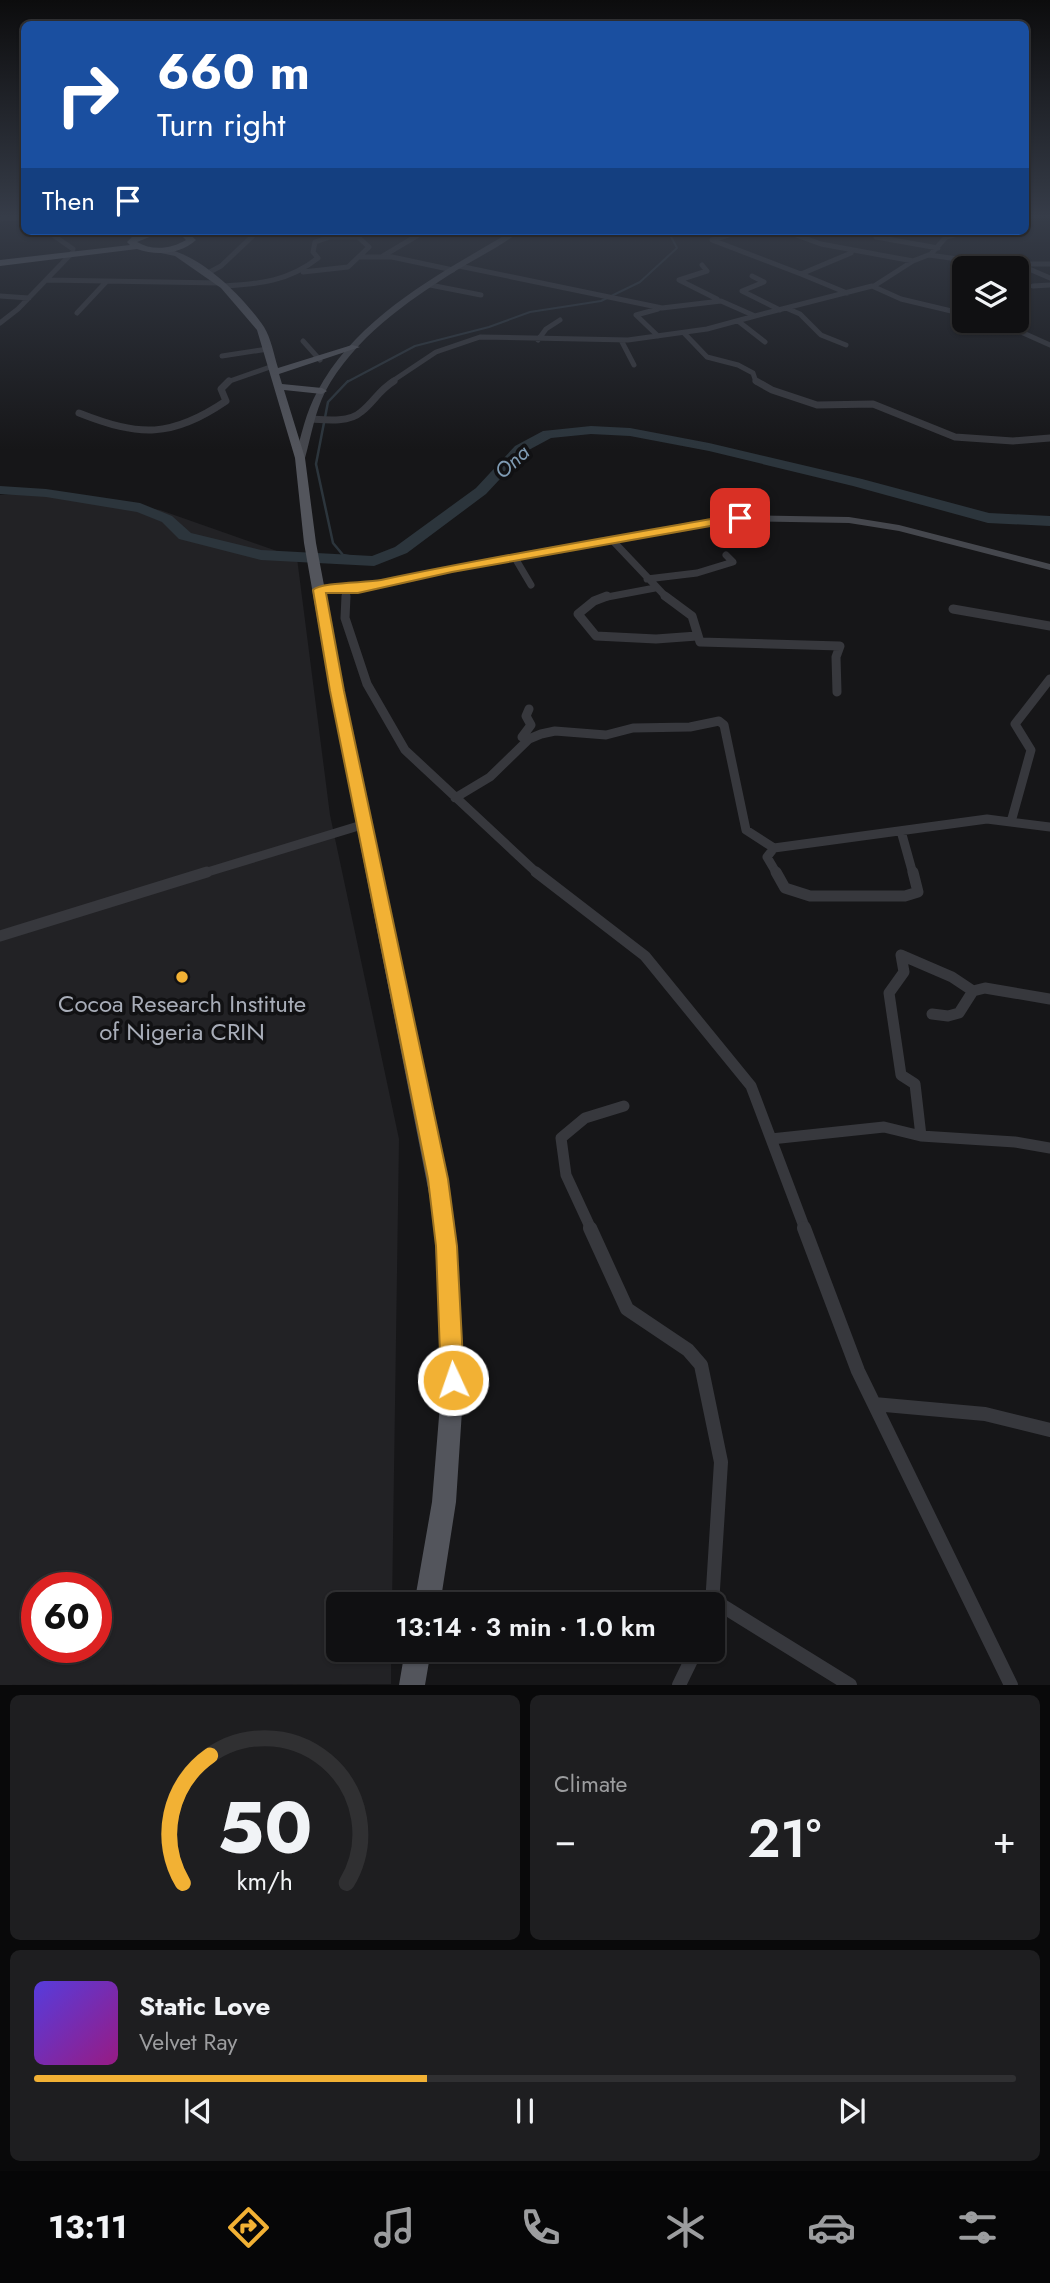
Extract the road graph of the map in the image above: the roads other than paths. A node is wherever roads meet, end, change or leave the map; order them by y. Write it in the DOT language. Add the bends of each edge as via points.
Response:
graph roads {
  1 [pos="34,293"];
  2 [pos="96,293"];
  3 [pos="229,293"];
  4 [pos="418,293"];
  5 [pos="469,293"];
  6 [pos="586,293"];
  7 [pos="704,293"];
  8 [pos="746,293"];
  9 [pos="847,293"];
  10 [pos="888,293"];
  11 [pos="481,295"];
  12 [pos="0,296"];
  13 [pos="29,298"];
  14 [pos="721,301"];
  15 [pos="662,308"];
  16 [pos="783,309"];
  17 [pos="952,311"];
  18 [pos="77,313"];
  19 [pos="755,316"];
  20 [pos="559,320"];
  21 [pos="738,321"];
  22 [pos="0,323"];
  23 [pos="684,333"];
  24 [pos="1023,333"];
  25 [pos="658,336"];
  26 [pos="538,340"];
  27 [pos="621,340"];
  28 [pos="303,341"];
  29 [pos="765,342"];
  30 [pos="846,345"];
  31 [pos="1050,345"];
  32 [pos="355,348"];
  33 [pos="222,356"];
  34 [pos="271,360"];
  35 [pos="311,362"];
  36 [pos="634,365"];
  37 [pos="335,369"];
  38 [pos="278,386"];
  39 [pos="321,391"];
  40 [pos="79,413"];
  41 [pos="311,419"];
  42 [pos="1050,438"];
  43 [pos="300,458"];
  44 [pos="613,541"];
  45 [pos="726,555"];
  46 [pos="515,558"];
  47 [pos="1050,567"];
  48 [pos="647,579"];
  49 [pos="317,580"];
  50 [pos="531,585"];
  51 [pos="655,588"];
  52 [pos="346,590"];
  53 [pos="953,609"];
  54 [pos="1050,626"];
  55 [pos="697,636"];
  56 [pos="1050,679"];
  57 [pos="837,692"];
  58 [pos="529,709"];
  59 [pos="529,739"];
  60 [pos="455,798"];
  61 [pos="1011,822"];
  62 [pos="365,824"];
  63 [pos="1050,827"];
  64 [pos="901,831"];
  65 [pos="774,848"];
  66 [pos="0,936"];
  67 [pos="973,991"];
  68 [pos="1050,999"];
  69 [pos="932,1014"];
  70 [pos="624,1106"];
  71 [pos="921,1136"];
  72 [pos="771,1139"];
  73 [pos="1050,1148"];
  74 [pos="874,1404"];
  75 [pos="1050,1430"];
  76 [pos="429,1592"];
  77 [pos="714,1592"];
  78 [pos="725,1609"];
  79 [pos="416,1662"];
  80 [pos="690,1662"];
  81 [pos="412,1685"];
  82 [pos="679,1685"];
  83 [pos="850,1685"];
  84 [pos="1011,1685"];
  1 -- 13 [label="street"];
  2 -- 18 [label="street"];
  3 -- 34 [label="main road" via="261,329"];
  4 -- 32 [label="main road" via="369,329"];
  5 -- 11 [label="street"];
  6 -- 15 [label="street"];
  7 -- 14 [label="street"];
  8 -- 16 [label="street"];
  9 -- 16 [label="street"];
  10 -- 17 [label="street"];
  12 -- 13 [label="street"];
  13 -- 22 [label="street"];
  14 -- 15 [label="street"];
  14 -- 19 [label="street"];
  15 -- 25 [label="street" via="636,315"];
  16 -- 19 [label="street"];
  16 -- 30 [label="street" via="800,314 821,335"];
  19 -- 21 [label="street"];
  20 -- 26 [label="street"];
  21 -- 23 [label="street"];
  21 -- 29 [label="street"];
  23 -- 25 [label="street"];
  23 -- 42 [label="street" via="707,357 738,365 753,373 757,384 813,404 873,404 956,436 1010,441"];
  24 -- 31 [label="street"];
  25 -- 27 [label="street"];
  26 -- 27 [label="street"];
  26 -- 41 [label="street" via="491,335 450,345 377,392 350,418"];
  27 -- 36 [label="street"];
  28 -- 35 [label="street"];
  32 -- 35 [label="main road"];
  32 -- 37 [label="main road"];
  33 -- 34 [label="street"];
  34 -- 35 [label="main road"];
  34 -- 35 [label="main road"];
  34 -- 38 [label="main road"];
  34 -- 40 [label="street" via="228,381 221,389 226,401 164,433 111,425"];
  35 -- 37 [label="main road"];
  37 -- 39 [label="main road"];
  38 -- 39 [label="main road"];
  38 -- 43 [label="main road"];
  39 -- 41 [label="main road"];
  41 -- 43 [label="main road"];
  43 -- 49 [label="main road"];
  44 -- 46 [label="main road"];
  44 -- 47 [label="main road" via="740,518 849,520 899,528"];
  44 -- 48 [label="street"];
  45 -- 48 [label="street" via="733,562 697,573"];
  46 -- 50 [label="street"];
  46 -- 52 [label="main road"];
  48 -- 51 [label="street"];
  49 -- 52 [label="main road"];
  49 -- 62 [label="main road"];
  51 -- 55 [label="street" via="692,617"];
  51 -- 55 [label="street" via="599,598 578,614 596,636"];
  52 -- 60 [label="street" via="345,618 367,684 405,750"];
  53 -- 54 [label="street"];
  55 -- 57 [label="street" via="700,642 719,645 840,646"];
  56 -- 61 [label="street" via="1016,723 1031,750"];
  58 -- 59 [label="street" via="526,716 531,725 522,737"];
  59 -- 60 [label="street" via="490,777"];
  59 -- 65 [label="street" via="555,731 606,735 632,727 690,727 719,721 724,724 746,830"];
  60 -- 72 [label="street" via="521,861 645,956 751,1086"];
  61 -- 63 [label="street"];
  61 -- 64 [label="street" via="987,819"];
  62 -- 66 [label="street"];
  62 -- 76 [label="main road" via="438,1179 446,1246 453,1380 444,1502"];
  64 -- 65 [label="street"];
  64 -- 65 [label="street" via="918,892 905,896 810,896 785,888 767,857"];
  67 -- 68 [label="street" via="985,988"];
  67 -- 69 [label="street" via="967,1008 958,1016"];
  67 -- 71 [label="street" via="901,955 904,972 889,996 901,1075 915,1084"];
  70 -- 77 [label="street" via="585,1118 561,1138 566,1175 627,1309 653,1331 692,1352 701,1365 721,1462"];
  71 -- 72 [label="street" via="884,1127"];
  71 -- 73 [label="street"];
  72 -- 74 [label="street"];
  74 -- 75 [label="street" via="1017,1418"];
  74 -- 84 [label="street"];
  78 -- 83 [label="street"];
  79 -- 81 [label="main road"];
  80 -- 82 [label="street"];
}
